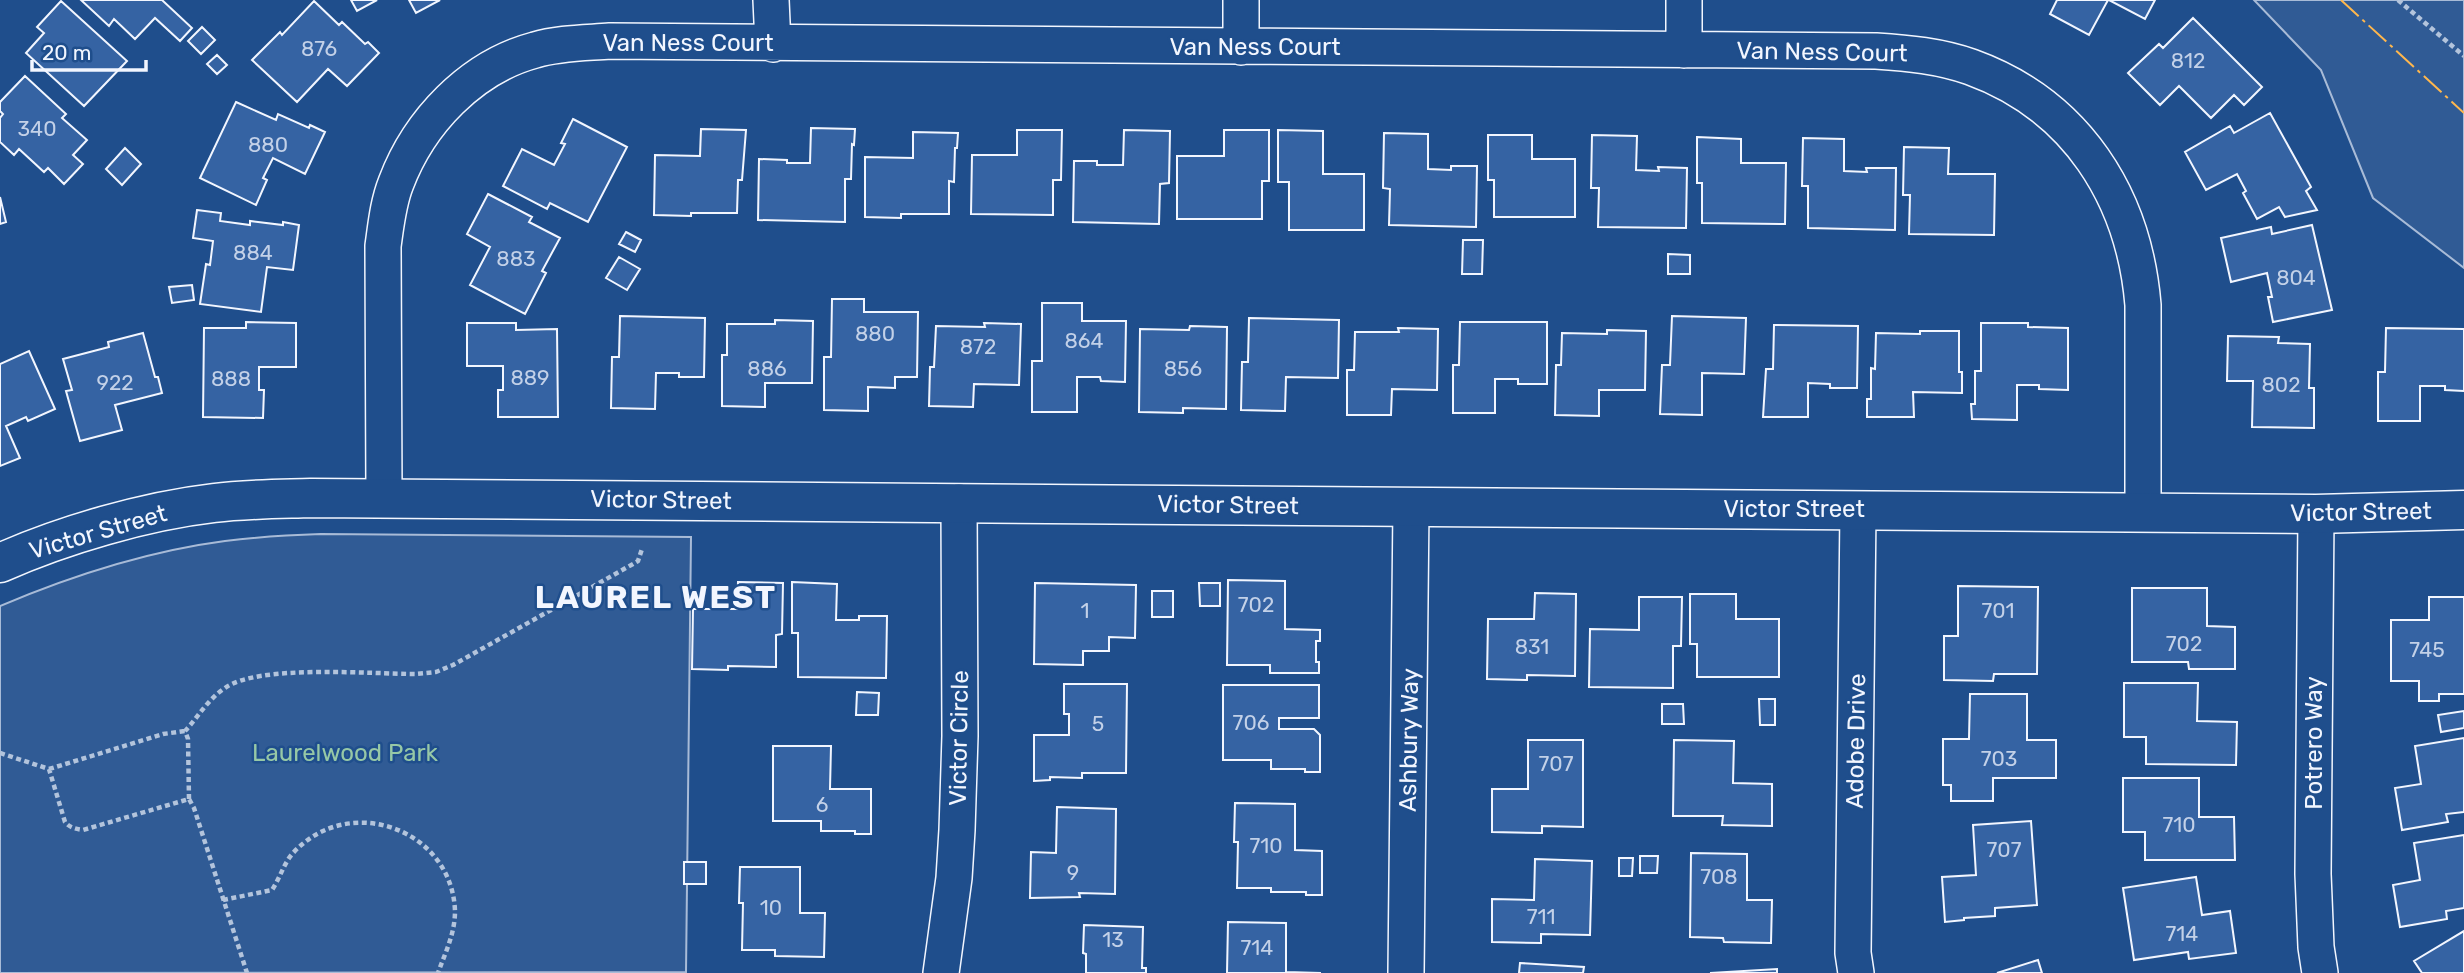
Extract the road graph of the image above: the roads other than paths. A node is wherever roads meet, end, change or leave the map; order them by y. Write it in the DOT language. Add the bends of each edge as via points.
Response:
graph roads {
  1 [pos="771,0"];
  2 [pos="1241,0"];
  3 [pos="1684,0"];
  4 [pos="773,44"];
  5 [pos="1241,47"];
  6 [pos="1684,50"];
  7 [pos="384,497"];
  8 [pos="959,502"];
  9 [pos="1411,507"];
  10 [pos="1858,510"];
  11 [pos="2464,510"];
  12 [pos="2143,512"];
  13 [pos="2316,513"];
  14 [pos="0,563"];
  15 [pos="941,973"];
  16 [pos="1406,973"];
  17 [pos="1856,973"];
  18 [pos="2320,973"];
  1 -- 4 [label="street"];
  2 -- 5 [label="street"];
  3 -- 6 [label="street"];
  4 -- 5 [label="street, Van Ness Court"];
  4 -- 7 [label="street, Van Ness Court" via="610,41 547,48 503,62 449,100 411,152 387,213 382,296"];
  5 -- 6 [label="street, Van Ness Court"];
  6 -- 12 [label="street, Van Ness Court" via="1876,51 1943,59 2021,91 2085,147 2126,221 2138,262 2143,305"];
  7 -- 8 [label="street, Victor Street"];
  7 -- 14 [label="street, Victor Street" via="255,500 185,508 69,537"];
  8 -- 9 [label="street, Victor Street"];
  8 -- 15 [label="street, Victor Circle" via="957,816"];
  9 -- 10 [label="street, Victor Street"];
  9 -- 16 [label="street, Ashbury Way"];
  10 -- 12 [label="street, Victor Street"];
  10 -- 17 [label="street, Adobe Drive"];
  11 -- 13 [label="street, Victor Street"];
  12 -- 13 [label="street, Victor Street"];
  13 -- 18 [label="street, Potrero Way" via="2314,874"];
}
